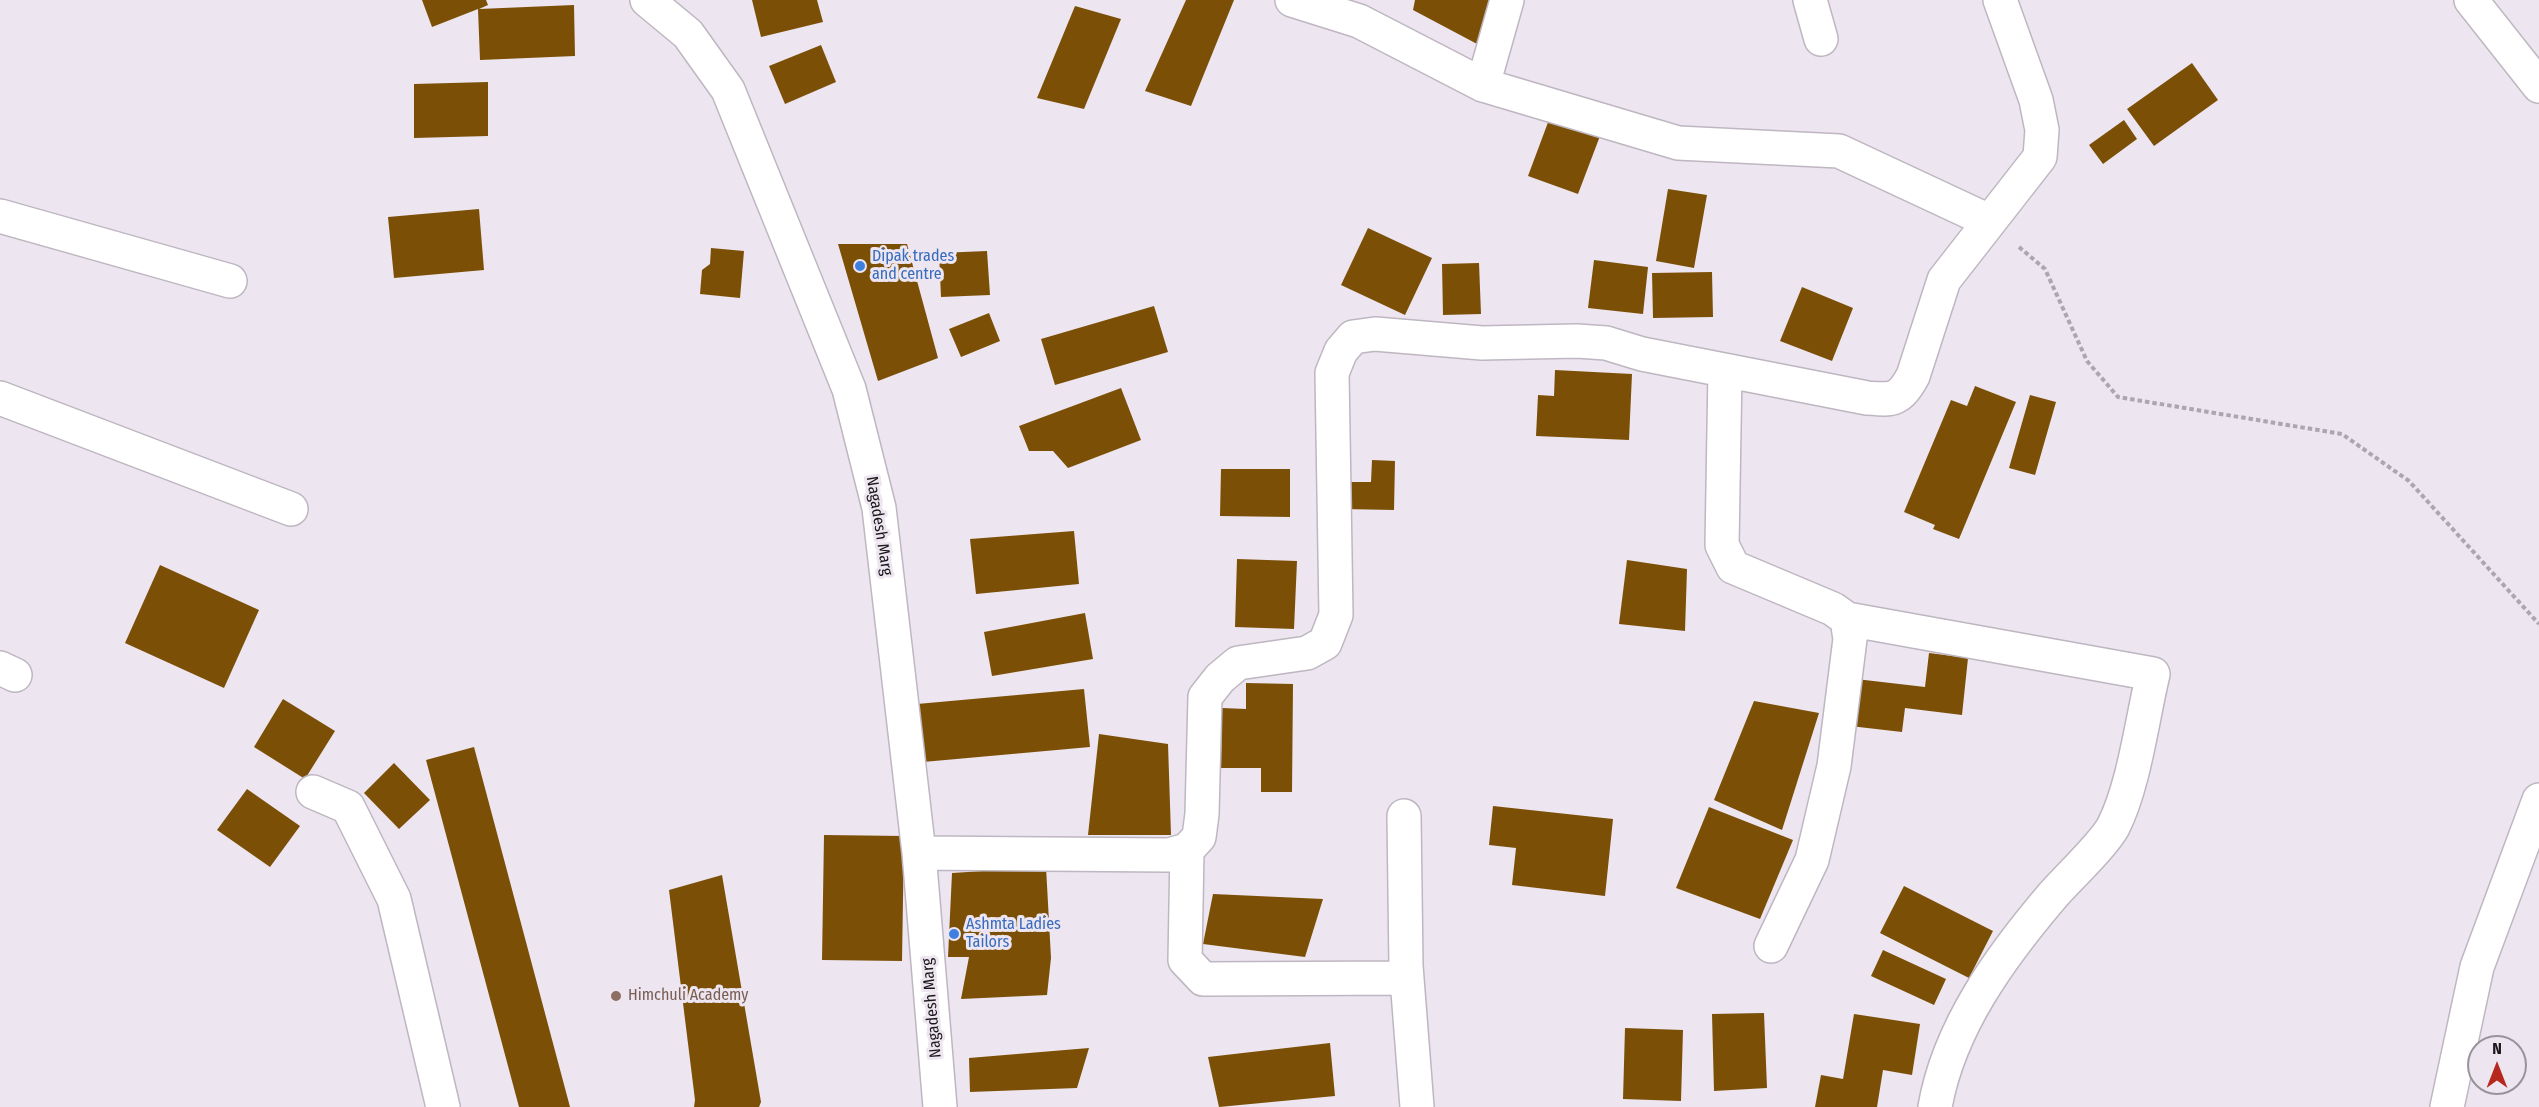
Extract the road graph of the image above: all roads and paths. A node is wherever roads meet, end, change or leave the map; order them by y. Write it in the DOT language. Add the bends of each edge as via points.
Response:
graph roads {
  1 [pos="647,0"];
  2 [pos="1292,0"];
  3 [pos="1507,0"];
  4 [pos="1810,0"];
  5 [pos="2000,0"];
  6 [pos="2471,0"];
  7 [pos="1821,39"];
  8 [pos="1483,85"];
  9 [pos="2539,86"];
  10 [pos="0,216"];
  11 [pos="1989,221"];
  12 [pos="230,281"];
  13 [pos="1725,371"];
  14 [pos="0,398"];
  15 [pos="291,509"];
  16 [pos="1846,618"];
  17 [pos="2539,624"];
  18 [pos="313,792"];
  19 [pos="2539,800"];
  20 [pos="1404,816"];
  21 [pos="1187,850"];
  22 [pos="919,854"];
  23 [pos="1771,946"];
  24 [pos="1407,978"];
  25 [pos="442,1107"];
  26 [pos="940,1107"];
  27 [pos="1417,1107"];
  28 [pos="1935,1107"];
  29 [pos="2447,1107"];
  1 -- 22 [label="street, Nagadesh Marg" via="688,34 728,90 849,389 879,508"];
  2 -- 8 [label="street" via="1359,21"];
  3 -- 8 [label="street"];
  4 -- 7 [label="street"];
  5 -- 11 [label="street" via="2036,100 2042,130 2040,157"];
  6 -- 9 [label="street"];
  8 -- 11 [label="street" via="1678,143 1839,151"];
  10 -- 12 [label="street"];
  11 -- 13 [label="street" via="1944,280 1912,376 1905,391 1893,400"];
  11 -- 17 [label="path" via="2045,269 2087,361 2118,397 2342,435 2409,481"];
  13 -- 16 [label="street" via="1722,545 1732,567"];
  13 -- 21 [label="street" via="1606,343 1482,343 1375,334 1353,337 1341,351 1332,373 1336,615 1325,643 1306,653 1238,663 1205,697 1202,814 1199,837"];
  14 -- 15 [label="street"];
  16 -- 23 [label="street" via="1850,639 1834,766 1812,860"];
  16 -- 28 [label="street" via="2153,674 2126,792 2112,829 2051,897 1981,989 1953,1049"];
  18 -- 25 [label="street" via="348,807 394,898"];
  19 -- 29 [label="street" via="2477,967"];
  20 -- 24 [label="street"];
  21 -- 22 [label="street" via="1169,855"];
  21 -- 24 [label="street" via="1185,960 1203,979"];
  22 -- 26 [label="street, Nagadesh Marg"];
  24 -- 27 [label="street"];
}
